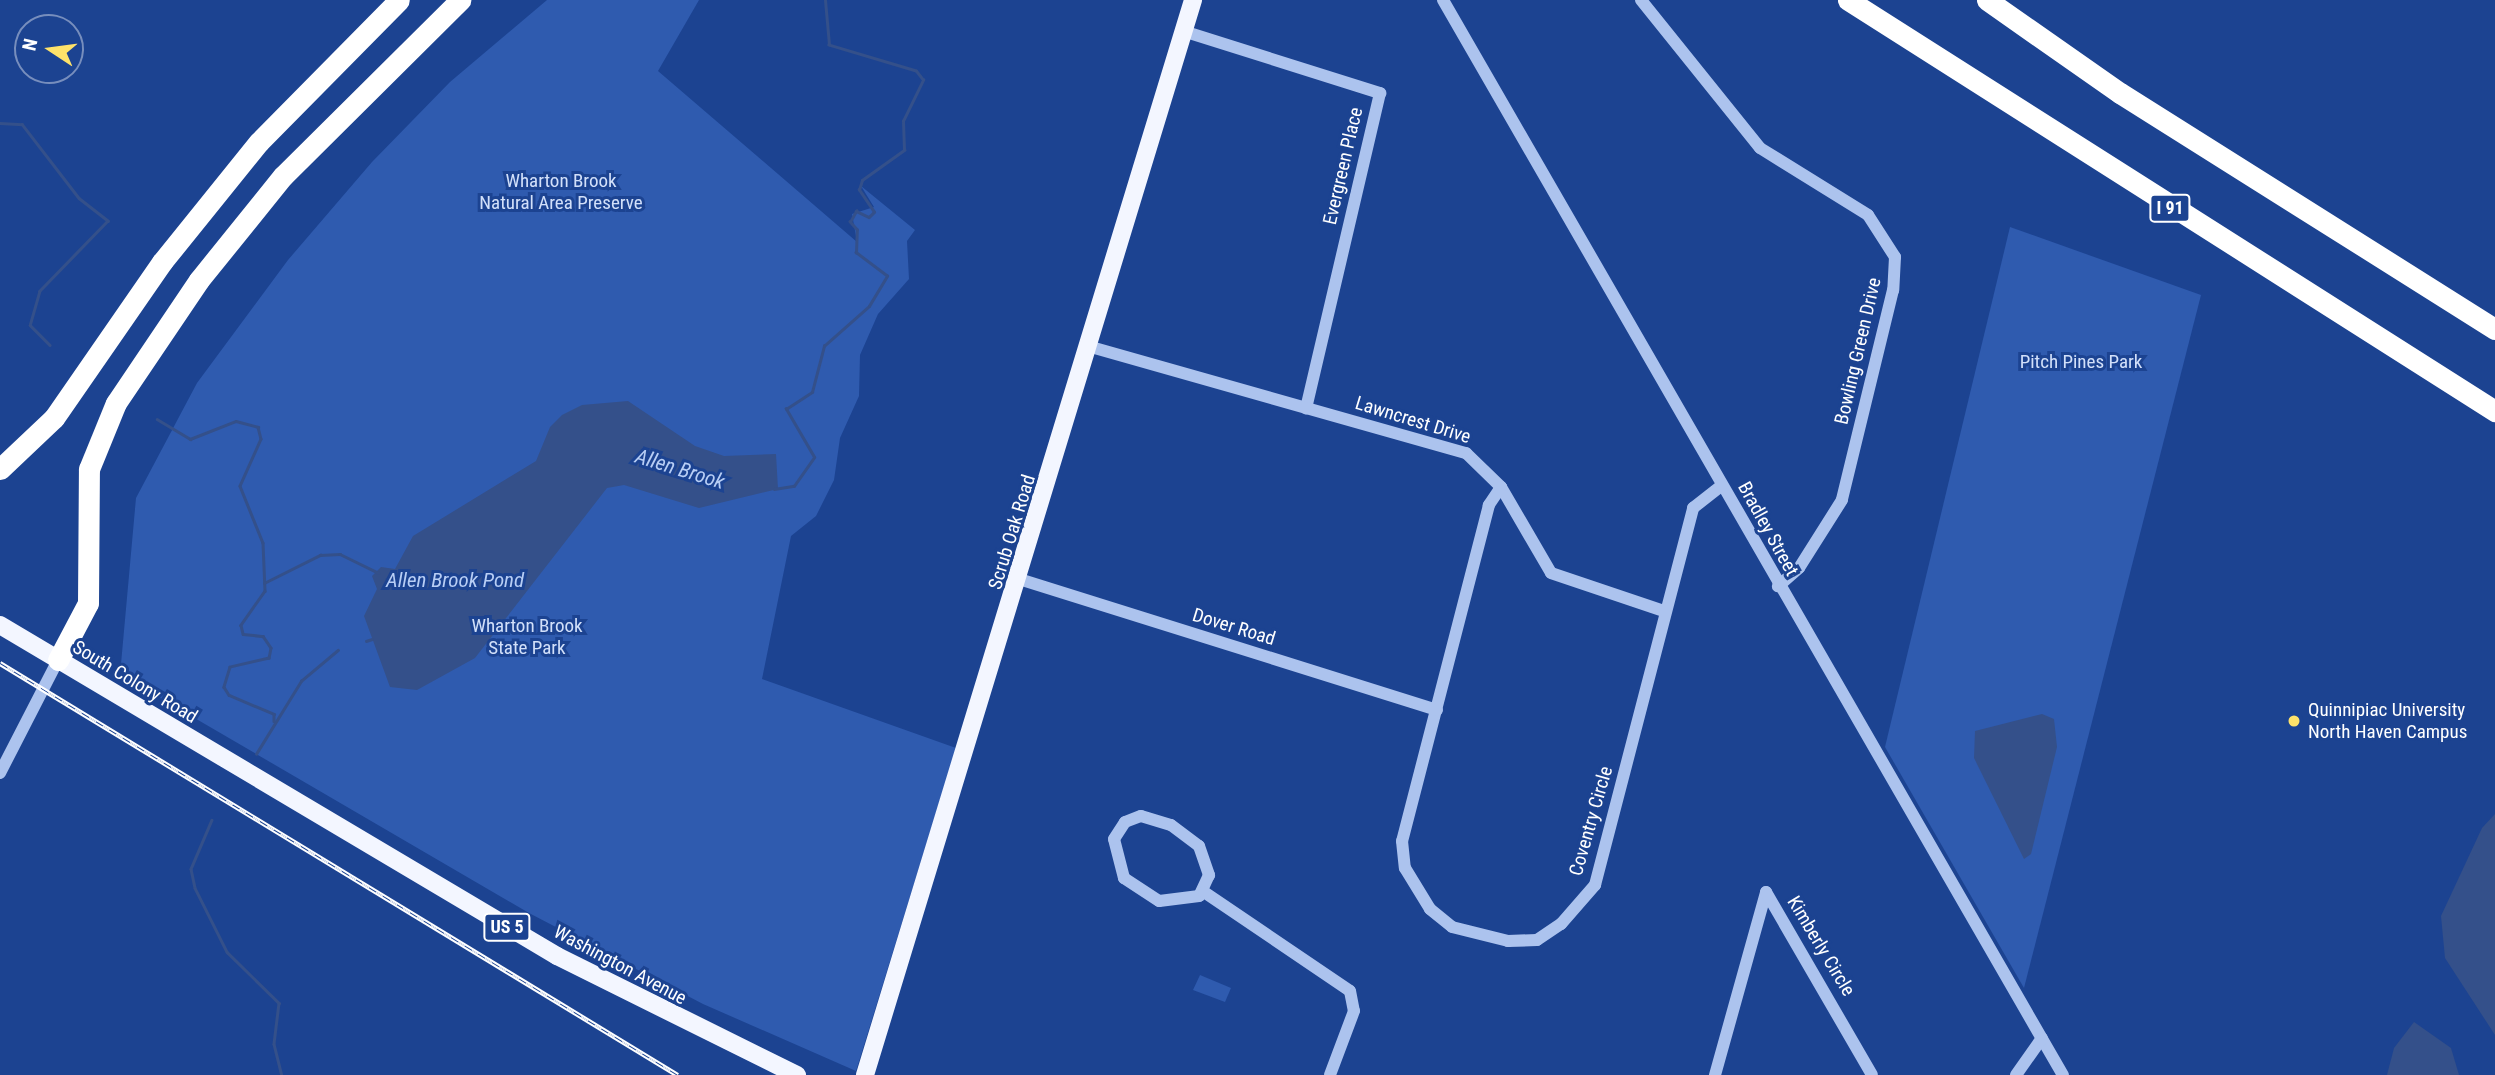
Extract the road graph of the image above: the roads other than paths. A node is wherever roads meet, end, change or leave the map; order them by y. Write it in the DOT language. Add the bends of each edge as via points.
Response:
graph roads {
  1 [pos="399,0"];
  2 [pos="460,0"];
  3 [pos="1193,0"];
  4 [pos="1443,0"];
  5 [pos="1641,0"];
  6 [pos="1848,0"];
  7 [pos="1987,0"];
  8 [pos="1184,31"];
  9 [pos="2495,329"];
  10 [pos="1091,347"];
  11 [pos="1306,408"];
  12 [pos="2495,411"];
  13 [pos="0,469"];
  14 [pos="1721,486"];
  15 [pos="1501,487"];
  16 [pos="1019,579"];
  17 [pos="1778,586"];
  18 [pos="1664,611"];
  19 [pos="0,625"];
  20 [pos="58,660"];
  21 [pos="1437,710"];
  22 [pos="0,773"];
  23 [pos="249,774"];
  24 [pos="1204,892"];
  25 [pos="2042,1038"];
  26 [pos="797,1075"];
  27 [pos="865,1075"];
  28 [pos="1330,1075"];
  29 [pos="1715,1075"];
  30 [pos="1872,1075"];
  31 [pos="2016,1075"];
  32 [pos="2063,1075"];
  1 -- 13 [label="highway" via="219,189 49,425"];
  2 -- 20 [label="highway" via="283,176 200,280 116,403 89,468 88,603"];
  3 -- 8 [label="main road, Scrub Oak Road"];
  4 -- 14 [label="street, Bradley Street"];
  5 -- 17 [label="street, Bowling Green Drive" via="1760,148 1868,215 1895,257 1893,290 1842,500 1799,568"];
  6 -- 12 [label="highway, I 91"];
  7 -- 9 [label="highway" via="2120,93"];
  8 -- 10 [label="main road, Scrub Oak Road"];
  8 -- 11 [label="street, Evergreen Place" via="1380,93"];
  10 -- 11 [label="street, Lawncrest Drive"];
  10 -- 16 [label="main road, Scrub Oak Road"];
  11 -- 15 [label="street, Lawncrest Drive" via="1466,453"];
  14 -- 17 [label="street, Bradley Street"];
  14 -- 18 [label="street, Coventry Circle" via="1693,508"];
  15 -- 18 [label="street, Lawncrest Drive" via="1551,573"];
  15 -- 21 [label="street, Coventry Circle" via="1489,505"];
  16 -- 21 [label="street, Dover Road"];
  16 -- 27 [label="main road, Scrub Oak Road"];
  17 -- 25 [label="street, Bradley Street"];
  18 -- 21 [label="street, Coventry Circle" via="1595,885 1571,915 1537,940 1508,941 1452,927 1415,892 1405,868 1402,841"];
  19 -- 20 [label="main road, South Colony Road / US 5"];
  20 -- 22 [label="street"];
  20 -- 23 [label="main road, South Colony Road / US 5"];
  23 -- 26 [label="main road, Washington Avenue / US 5" via="557,956"];
  24 -- 24 [label="street" via="1209,875 1204,856 1180,830 1141,816 1120,828 1114,858 1130,885 1171,902"];
  24 -- 28 [label="street" via="1350,991 1354,1011"];
  25 -- 31 [label="street"];
  25 -- 32 [label="street, Bradley Street"];
  29 -- 30 [label="street, Kimberly Circle" via="1766,892"];
}
